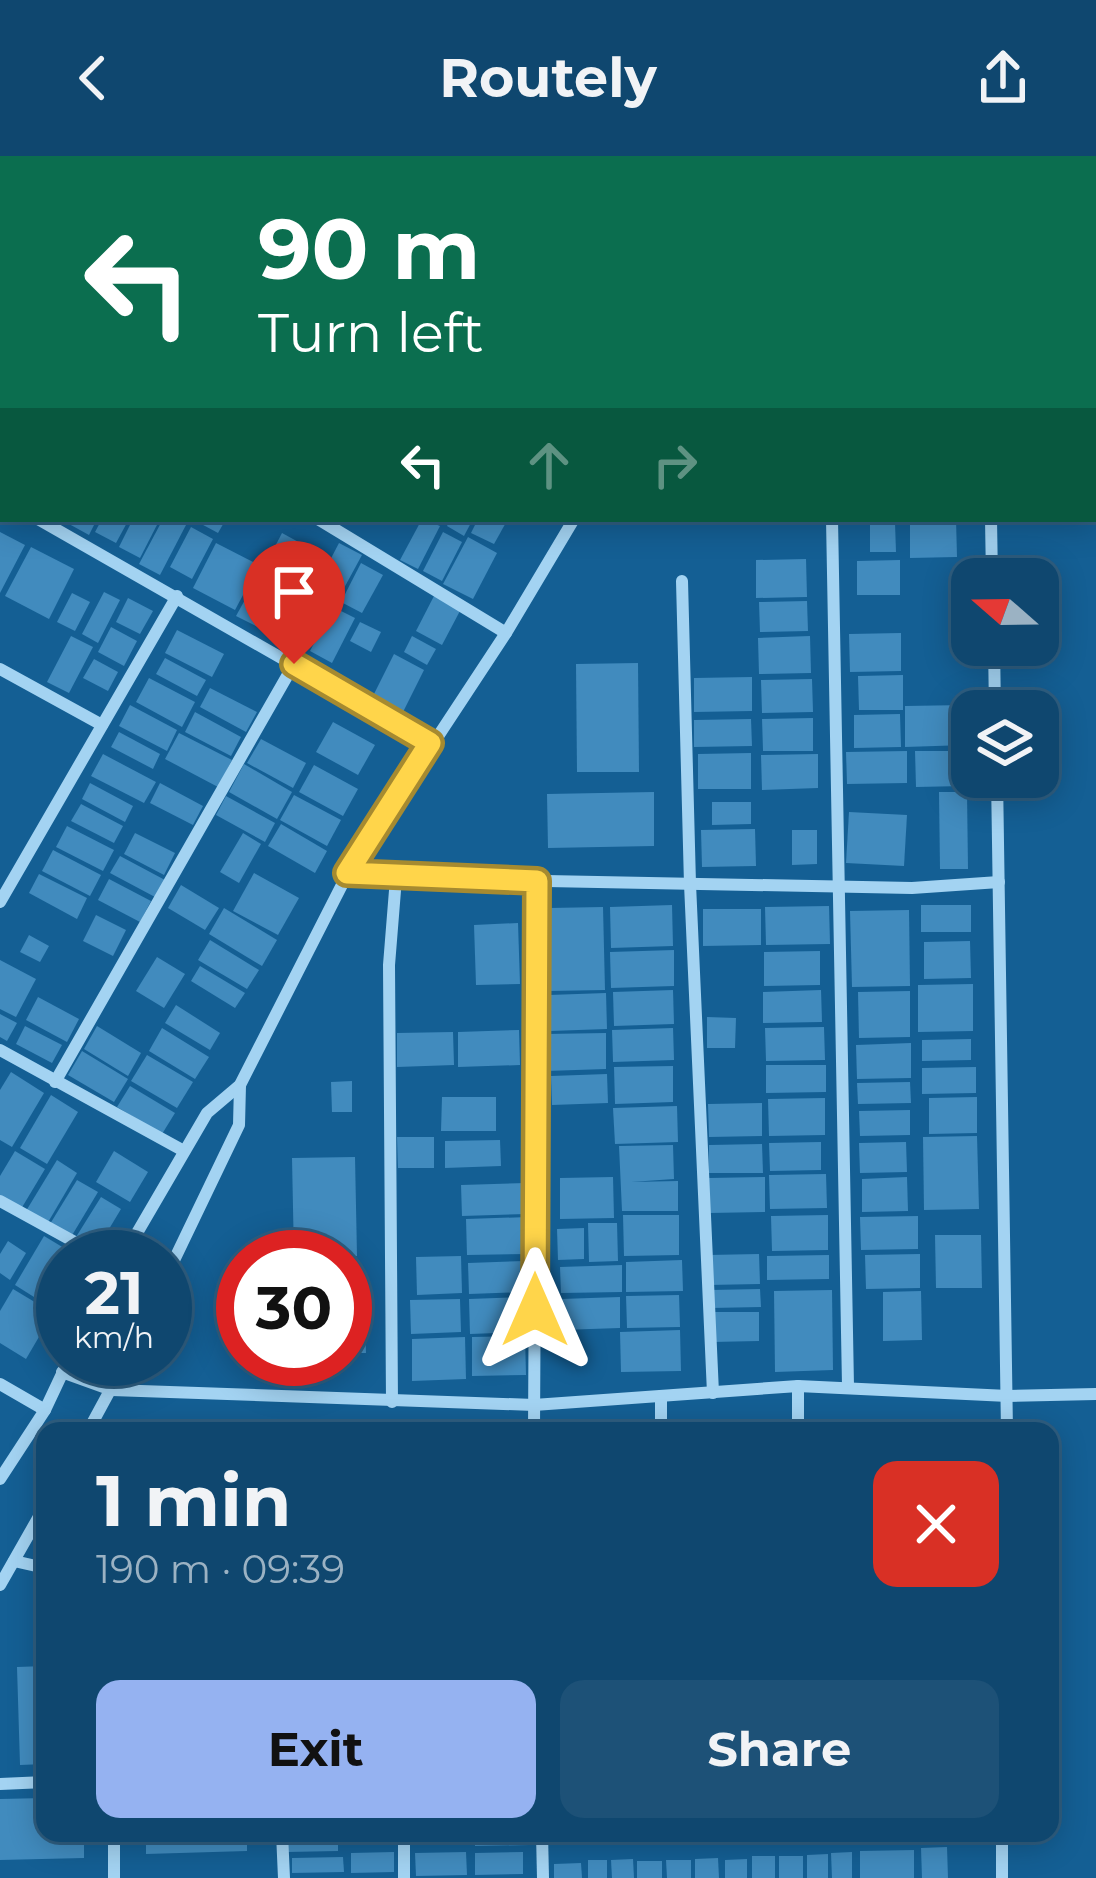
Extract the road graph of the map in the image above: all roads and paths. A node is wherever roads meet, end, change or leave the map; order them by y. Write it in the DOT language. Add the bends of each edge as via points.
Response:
graph roads {
  1 [pos="43,522"];
  2 [pos="323,522"];
  3 [pos="572,522"];
  4 [pos="832,522"];
  5 [pos="991,522"];
  6 [pos="992,558"];
  7 [pos="682,581"];
  8 [pos="177,596"];
  9 [pos="506,633"];
  10 [pos="294,664"];
  11 [pos="0,669"];
  12 [pos="102,725"];
  13 [pos="430,743"];
  14 [pos="997,798"];
  15 [pos="347,873"];
  16 [pos="396,878"];
  17 [pos="537,881"];
  18 [pos="999,882"];
  19 [pos="690,884"];
  20 [pos="840,887"];
  21 [pos="0,902"];
  22 [pos="0,1050"];
  23 [pos="55,1082"];
  24 [pos="240,1085"];
  25 [pos="184,1151"];
  26 [pos="0,1201"];
  27 [pos="53,1230"];
  28 [pos="139,1230"];
  29 [pos="188,1230"];
  30 [pos="0,1384"];
  31 [pos="57,1386"];
  32 [pos="104,1386"];
  33 [pos="114,1386"];
  34 [pos="798,1386"];
  35 [pos="848,1386"];
  36 [pos="112,1390"];
  37 [pos="713,1393"];
  38 [pos="1096,1394"];
  39 [pos="661,1396"];
  40 [pos="1008,1396"];
  41 [pos="392,1402"];
  42 [pos="534,1405"];
  43 [pos="46,1410"];
  44 [pos="38,1422"];
  45 [pos="93,1422"];
  46 [pos="534,1422"];
  47 [pos="661,1422"];
  48 [pos="798,1422"];
  49 [pos="1007,1422"];
  50 [pos="36,1425"];
  51 [pos="0,1479"];
  52 [pos="36,1522"];
  53 [pos="14,1561"];
  54 [pos="36,1566"];
  55 [pos="0,1585"];
  56 [pos="36,1782"];
  57 [pos="0,1784"];
  58 [pos="114,1842"];
  59 [pos="282,1842"];
  60 [pos="404,1842"];
  61 [pos="542,1842"];
  62 [pos="1002,1842"];
  63 [pos="114,1878"];
  64 [pos="284,1878"];
  65 [pos="404,1878"];
  66 [pos="543,1878"];
  67 [pos="1002,1878"];
  1 -- 8 [label="street"];
  2 -- 9 [label="street"];
  3 -- 9 [label="street"];
  4 -- 20 [label="street"];
  5 -- 6 [label="street"];
  7 -- 19 [label="street"];
  8 -- 10 [label="street"];
  8 -- 12 [label="street"];
  9 -- 13 [label="street"];
  10 -- 13 [label="street"];
  10 -- 23 [label="street"];
  11 -- 12 [label="street"];
  12 -- 21 [label="street"];
  13 -- 15 [label="street"];
  14 -- 18 [label="street"];
  15 -- 16 [label="street"];
  15 -- 24 [label="street"];
  16 -- 17 [label="street"];
  16 -- 41 [label="street" via="389,965"];
  17 -- 19 [label="street"];
  17 -- 42 [label="street"];
  18 -- 20 [label="street"];
  18 -- 40 [label="street"];
  19 -- 20 [label="street"];
  19 -- 37 [label="street"];
  20 -- 35 [label="street"];
  22 -- 23 [label="street"];
  23 -- 25 [label="street"];
  24 -- 25 [label="street" via="207,1113"];
  24 -- 29 [label="street" via="238,1125"];
  25 -- 28 [label="street"];
  26 -- 27 [label="street"];
  30 -- 43 [label="street"];
  31 -- 43 [label="street"];
  32 -- 36 [label="street"];
  33 -- 36 [label="street"];
  34 -- 35 [label="street"];
  34 -- 37 [label="street"];
  34 -- 48 [label="street"];
  35 -- 40 [label="street"];
  36 -- 41 [label="street"];
  36 -- 45 [label="street"];
  37 -- 39 [label="street"];
  38 -- 40 [label="street"];
  39 -- 42 [label="street"];
  39 -- 47 [label="street"];
  40 -- 49 [label="street"];
  41 -- 42 [label="street"];
  42 -- 46 [label="street"];
  43 -- 44 [label="street"];
  50 -- 51 [label="street"];
  52 -- 53 [label="street"];
  53 -- 54 [label="street"];
  53 -- 55 [label="street"];
  56 -- 57 [label="street"];
  58 -- 63 [label="street"];
  59 -- 64 [label="street"];
  60 -- 65 [label="street"];
  61 -- 66 [label="street"];
  62 -- 67 [label="street"];
}
